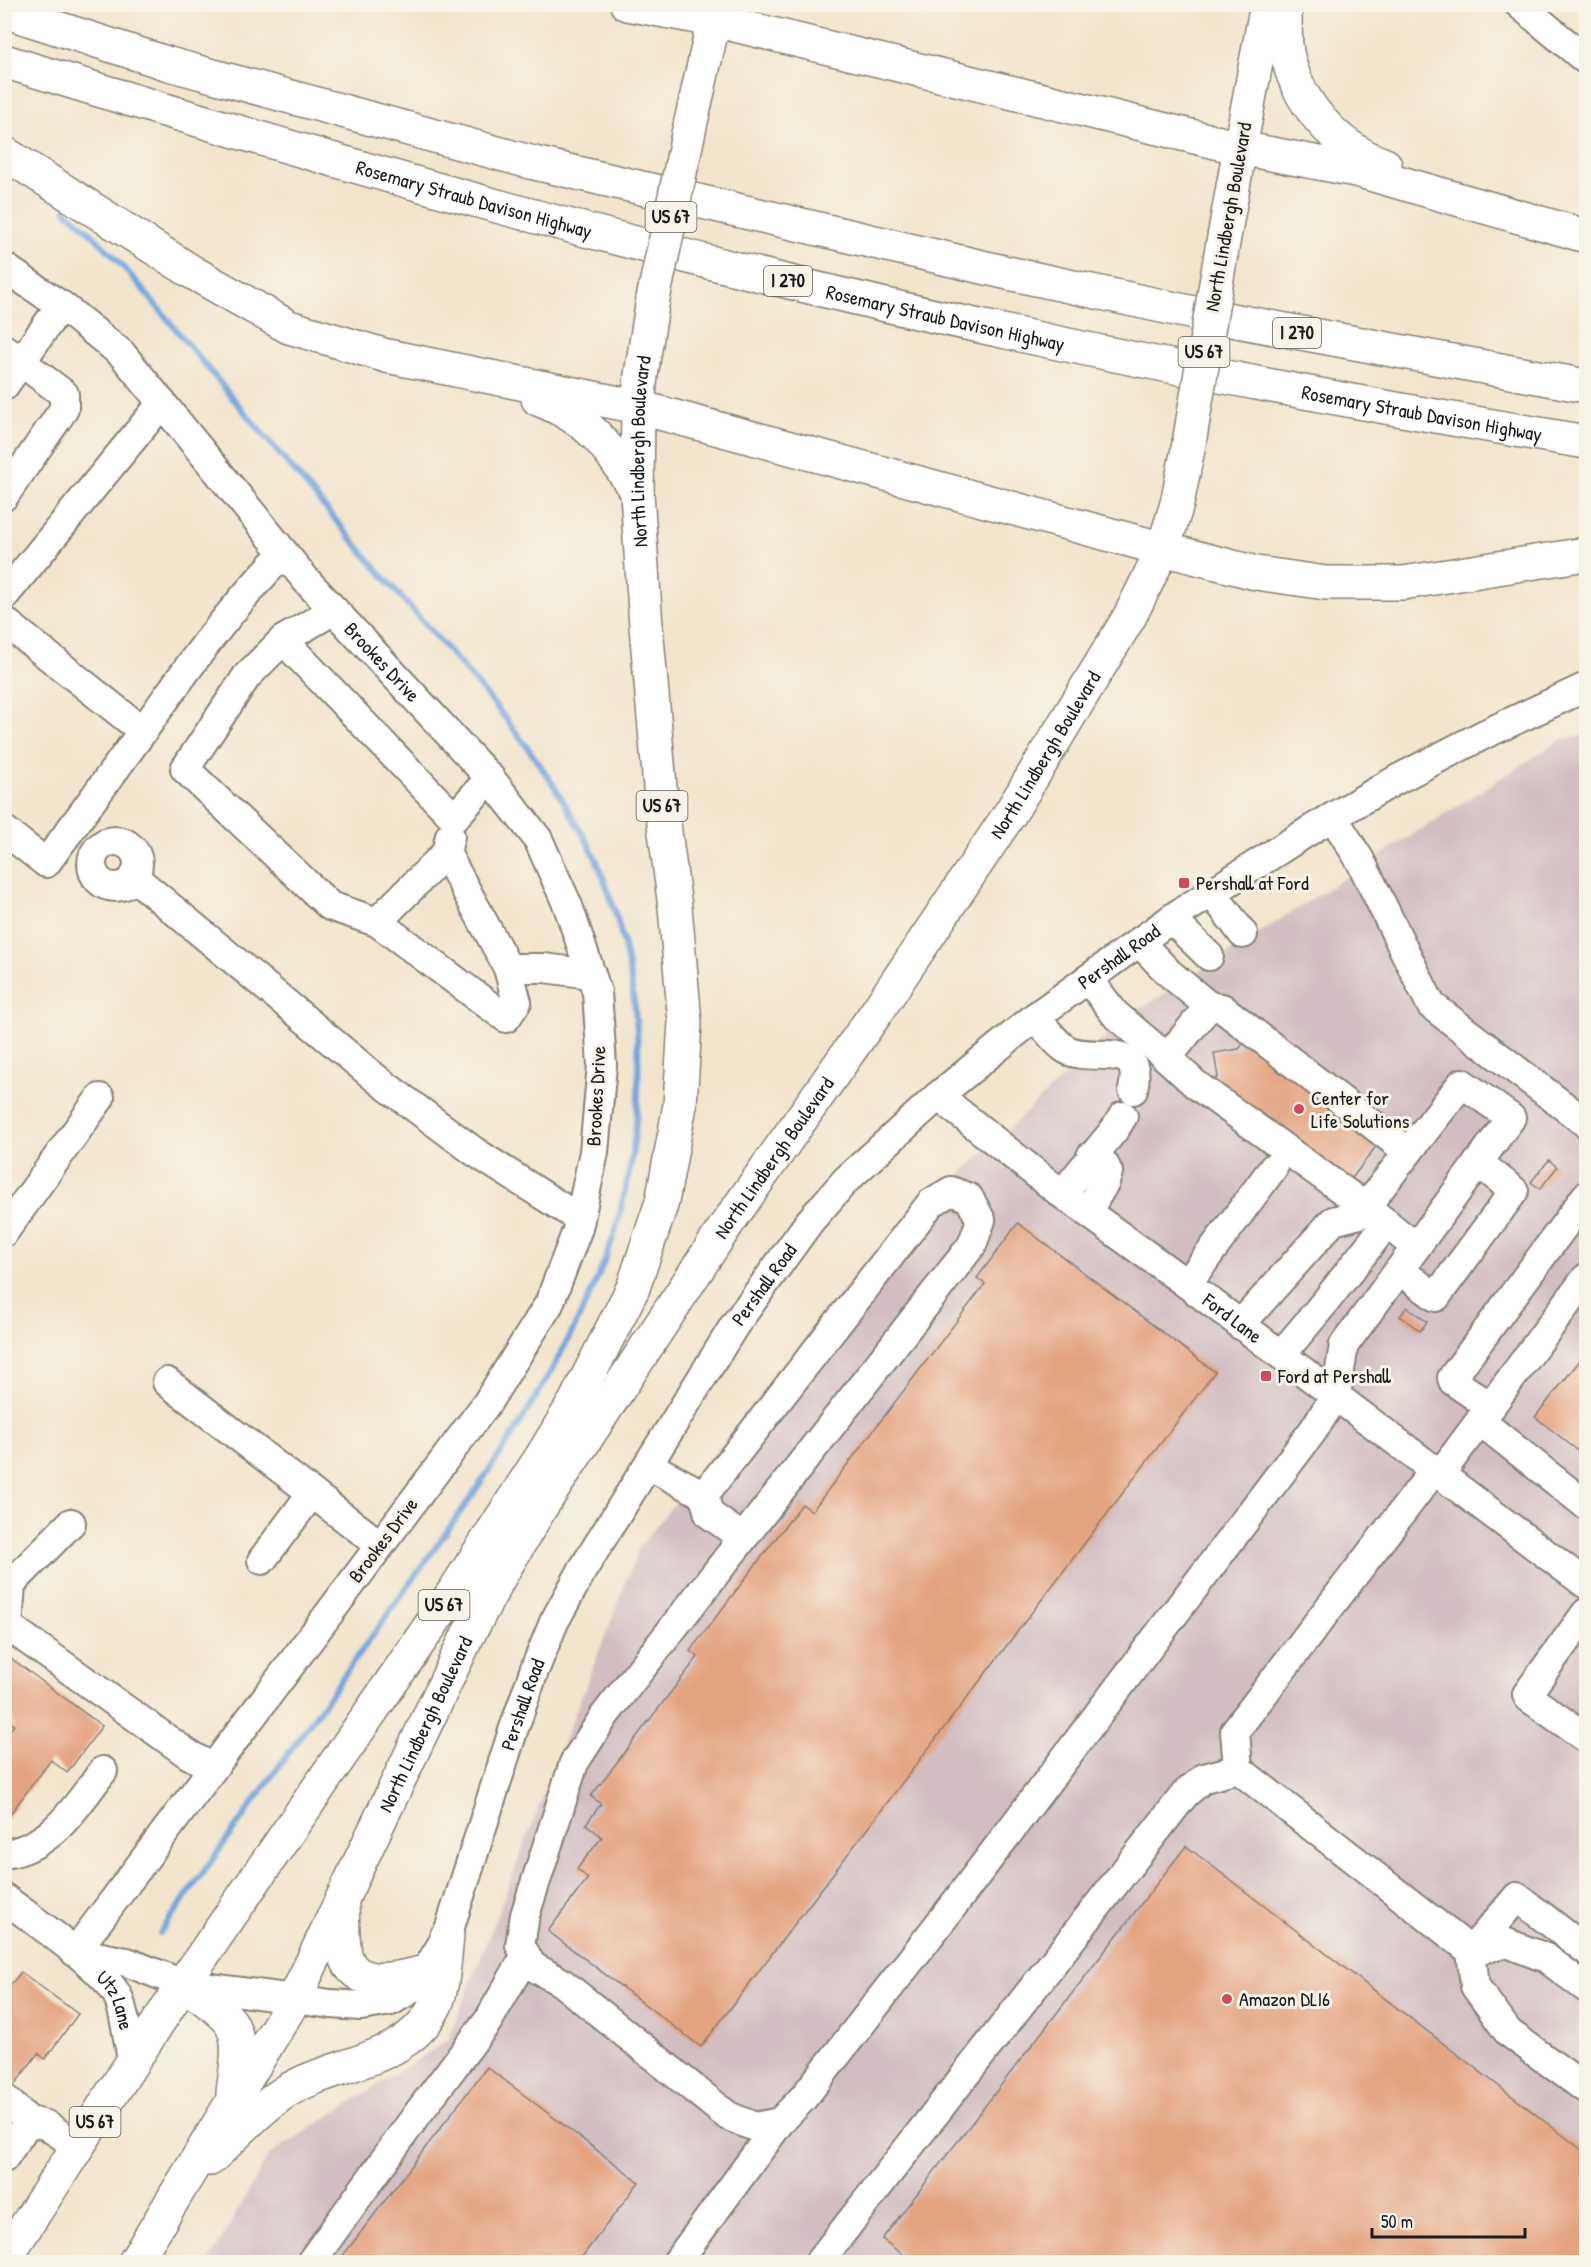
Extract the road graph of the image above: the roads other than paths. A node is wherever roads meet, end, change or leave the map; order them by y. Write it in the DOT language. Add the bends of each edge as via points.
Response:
graph roads {
  1 [pos="1267,4"];
  2 [pos="1285,4"];
  3 [pos="1519,4"];
  4 [pos="634,5"];
  5 [pos="4,11"];
  6 [pos="716,12"];
  7 [pos="1587,60"];
  8 [pos="4,61"];
  9 [pos="1240,148"];
  10 [pos="4,153"];
  11 [pos="1501,210"];
  12 [pos="1587,236"];
  13 [pos="4,267"];
  14 [pos="61,305"];
  15 [pos="13,355"];
  16 [pos="478,375"];
  17 [pos="4,386"];
  18 [pos="1587,386"];
  19 [pos="162,403"];
  20 [pos="638,407"];
  21 [pos="1587,442"];
  22 [pos="637,494"];
  23 [pos="4,496"];
  24 [pos="1163,549"];
  25 [pos="284,553"];
  26 [pos="1587,554"];
  27 [pos="4,596"];
  28 [pos="334,610"];
  29 [pos="4,621"];
  30 [pos="283,640"];
  31 [pos="1587,687"];
  32 [pos="143,731"];
  33 [pos="490,778"];
  34 [pos="1333,817"];
  35 [pos="453,818"];
  36 [pos="4,830"];
  37 [pos="446,853"];
  38 [pos="134,877"];
  39 [pos="1212,892"];
  40 [pos="1171,920"];
  41 [pos="377,922"];
  42 [pos="1243,934"];
  43 [pos="1139,942"];
  44 [pos="1209,956"];
  45 [pos="508,968"];
  46 [pos="591,974"];
  47 [pos="1088,979"];
  48 [pos="1209,1006"];
  49 [pos="1035,1017"];
  50 [pos="1167,1058"];
  51 [pos="1133,1090"];
  52 [pos="938,1096"];
  53 [pos="100,1098"];
  54 [pos="1123,1116"];
  55 [pos="1587,1123"];
  56 [pos="1408,1152"];
  57 [pos="1091,1156"];
  58 [pos="1478,1162"];
  59 [pos="1273,1168"];
  60 [pos="1062,1194"];
  61 [pos="1587,1196"];
  62 [pos="1087,1212"];
  63 [pos="1376,1215"];
  64 [pos="580,1219"];
  65 [pos="4,1232"];
  66 [pos="1416,1246"];
  67 [pos="1399,1270"];
  68 [pos="1587,1278"];
  69 [pos="1187,1284"];
  70 [pos="1240,1325"];
  71 [pos="1281,1355"];
  72 [pos="167,1382"];
  73 [pos="1336,1395"];
  74 [pos="1485,1414"];
  75 [pos="648,1465"];
  76 [pos="1438,1471"];
  77 [pos="312,1492"];
  78 [pos="704,1495"];
  79 [pos="1587,1505"];
  80 [pos="71,1523"];
  81 [pos="743,1538"];
  82 [pos="380,1545"];
  83 [pos="262,1560"];
  84 [pos="1587,1584"];
  85 [pos="1587,1613"];
  86 [pos="1587,1738"];
  87 [pos="213,1768"];
  88 [pos="1239,1768"];
  89 [pos="103,1771"];
  90 [pos="4,1854"];
  91 [pos="4,1898"];
  92 [pos="342,1903"];
  93 [pos="447,1936"];
  94 [pos="1587,1950"];
  95 [pos="1471,1951"];
  96 [pos="75,1952"];
  97 [pos="526,1955"];
  98 [pos="425,1972"];
  99 [pos="183,1984"];
  100 [pos="1587,1988"];
  101 [pos="294,2000"];
  102 [pos="133,2063"];
  103 [pos="1587,2089"];
  104 [pos="4,2098"];
  105 [pos="231,2104"];
  106 [pos="29,2121"];
  107 [pos="780,2122"];
  108 [pos="79,2147"];
  109 [pos="4,2158"];
  110 [pos="184,2182"];
  111 [pos="4,2260"];
  112 [pos="135,2262"];
  113 [pos="311,2262"];
  114 [pos="677,2262"];
  115 [pos="819,2262"];
  1 -- 9 [label="main road, North Lindbergh Boulevard / US 67"];
  2 -- 11 [label="main road" via="1286,48 1298,87 1339,140 1368,160"];
  3 -- 7 [label="street"];
  4 -- 6 [label="main road"];
  5 -- 18 [label="main road, I 270" via="191,70 530,162 1183,311"];
  6 -- 9 [label="main road"];
  6 -- 20 [label="main road, North Lindbergh Boulevard / US 67, bridge" via="653,299"];
  8 -- 21 [label="main road, Rosemary Straub Davison Highway / I 270" via="396,178 813,287 1014,334 1417,414"];
  9 -- 11 [label="main road" via="1356,170"];
  9 -- 24 [label="main road, North Lindbergh Boulevard / US 67, bridge" via="1188,449"];
  10 -- 16 [label="main road" via="192,272 289,327 387,356"];
  11 -- 12 [label="main road"];
  13 -- 14 [label="street, Brookes Drive"];
  14 -- 15 [label="street"];
  14 -- 19 [label="street, Brookes Drive" via="122,354"];
  15 -- 17 [label="street"];
  15 -- 23 [label="street" via="64,394 64,409"];
  16 -- 20 [label="main road"];
  16 -- 22 [label="main road" via="561,408 586,424 612,453"];
  19 -- 25 [label="street, Brookes Drive"];
  19 -- 27 [label="street"];
  20 -- 22 [label="main road, North Lindbergh Boulevard / US 67"];
  20 -- 24 [label="main road"];
  22 -- 99 [label="main road, North Lindbergh Boulevard / US 67" via="685,1022 681,1106 662,1202 633,1288 576,1400 455,1590"];
  24 -- 26 [label="main road" via="1256,573 1326,583 1403,584"];
  24 -- 92 [label="main road, North Lindbergh Boulevard / US 67" via="1130,616 1011,812 876,1014 727,1224 539,1510 466,1639"];
  25 -- 28 [label="street, Brookes Drive"];
  25 -- 32 [label="street" via="217,629"];
  28 -- 30 [label="street"];
  28 -- 33 [label="street, Brookes Drive"];
  29 -- 32 [label="street"];
  30 -- 35 [label="street"];
  30 -- 41 [label="street" via="247,676 185,769 330,906"];
  31 -- 34 [label="street, Pershall Road" via="1483,735"];
  32 -- 36 [label="street" via="46,863"];
  33 -- 35 [label="street"];
  33 -- 46 [label="street, Brookes Drive" via="538,839 568,906"];
  34 -- 39 [label="street, Pershall Road"];
  34 -- 55 [label="street" via="1360,860 1431,1005"];
  35 -- 37 [label="street"];
  37 -- 41 [label="street"];
  37 -- 45 [label="street"];
  38 -- 64 [label="street" via="378,1080 475,1152"];
  39 -- 40 [label="street, Pershall Road"];
  39 -- 42 [label="street"];
  40 -- 43 [label="street, Pershall Road"];
  40 -- 44 [label="street"];
  41 -- 45 [label="street" via="506,1018 517,1002"];
  43 -- 47 [label="street, Pershall Road"];
  43 -- 48 [label="street"];
  45 -- 46 [label="street"];
  46 -- 64 [label="street, Brookes Drive" via="597,992 602,1065 594,1152"];
  47 -- 49 [label="street, Pershall Road"];
  47 -- 50 [label="street" via="1115,1014"];
  48 -- 50 [label="street"];
  48 -- 56 [label="street" via="1222,1008"];
  49 -- 51 [label="street" via="1064,1048 1076,1053 1122,1056 1131,1063 1136,1075"];
  49 -- 52 [label="street, Pershall Road"];
  50 -- 63 [label="street" via="1195,1084"];
  52 -- 60 [label="street, Ford Lane"];
  52 -- 75 [label="street, Pershall Road" via="846,1180 810,1221 734,1326"];
  53 -- 65 [label="street"];
  54 -- 57 [label="street"];
  56 -- 58 [label="street" via="1462,1083 1510,1118"];
  56 -- 63 [label="street"];
  57 -- 60 [label="street"];
  57 -- 62 [label="street" via="1104,1164 1108,1172"];
  58 -- 66 [label="street"];
  58 -- 67 [label="street" via="1514,1191 1508,1200 1436,1297"];
  59 -- 69 [label="street"];
  60 -- 62 [label="street, Ford Lane"];
  61 -- 74 [label="street" via="1452,1378"];
  62 -- 69 [label="street, Ford Lane"];
  63 -- 66 [label="street"];
  63 -- 70 [label="street" via="1360,1214 1334,1221"];
  63 -- 71 [label="street" via="1326,1301"];
  64 -- 82 [label="street, Brookes Drive" via="549,1304 487,1403"];
  66 -- 67 [label="street"];
  67 -- 73 [label="street" via="1344,1345"];
  68 -- 74 [label="street"];
  69 -- 70 [label="street, Ford Lane"];
  70 -- 71 [label="street, Ford Lane"];
  71 -- 73 [label="street, Ford Lane"];
  72 -- 77 [label="street"];
  73 -- 76 [label="street, Ford Lane"];
  73 -- 107 [label="street" via="956,1902 804,2097"];
  74 -- 76 [label="street"];
  74 -- 79 [label="street"];
  75 -- 78 [label="street"];
  75 -- 93 [label="street, Pershall Road" via="554,1622 513,1731"];
  76 -- 84 [label="street, Ford Lane"];
  76 -- 88 [label="street" via="1235,1731"];
  77 -- 82 [label="street"];
  77 -- 83 [label="street"];
  78 -- 81 [label="street" via="709,1514"];
  78 -- 81 [label="street" via="931,1203 951,1191 969,1198 981,1220 972,1245"];
  80 -- 87 [label="street" via="11,1584 8,1626"];
  81 -- 97 [label="street" via="605,1715 574,1763 525,1915 520,1945"];
  82 -- 87 [label="street, Brookes Drive"];
  85 -- 86 [label="street" via="1527,1694"];
  87 -- 96 [label="street, Brookes Drive"];
  88 -- 95 [label="street"];
  88 -- 115 [label="street" via="1204,1778 1185,1794"];
  89 -- 90 [label="street" via="63,1823 36,1845"];
  91 -- 96 [label="street, Utz Lane"];
  92 -- 98 [label="main road" via="345,1954 351,1968 365,1978 385,1981"];
  92 -- 101 [label="main road, North Lindbergh Boulevard / US 67"];
  93 -- 98 [label="street, Pershall Road"];
  93 -- 110 [label="main road" via="437,2002 424,2025 383,2053 285,2092"];
  94 -- 95 [label="street" via="1517,1897"];
  95 -- 100 [label="street" via="1507,1943 1546,1958"];
  95 -- 103 [label="street" via="1475,1986 1508,2032"];
  96 -- 99 [label="street, Utz Lane" via="126,1962"];
  96 -- 102 [label="street, Utz Lane" via="108,1982 118,1998"];
  97 -- 107 [label="street" via="532,1966 561,1982 728,2116 755,2127"];
  97 -- 113 [label="street" via="488,2021"];
  98 -- 101 [label="street, Pershall Road" via="410,1990 391,2001 361,2006"];
  99 -- 101 [label="street, Pershall Road"];
  99 -- 102 [label="main road, North Lindbergh Boulevard / US 67"];
  99 -- 105 [label="main road" via="231,2023 237,2038"];
  101 -- 105 [label="main road, North Lindbergh Boulevard / US 67"];
  102 -- 108 [label="main road, North Lindbergh Boulevard / US 67"];
  104 -- 106 [label="street"];
  105 -- 110 [label="main road, North Lindbergh Boulevard / US 67"];
  106 -- 108 [label="street" via="46,2125"];
  106 -- 109 [label="street"];
  107 -- 114 [label="street"];
  108 -- 111 [label="main road, North Lindbergh Boulevard / US 67"];
  110 -- 112 [label="main road, North Lindbergh Boulevard / US 67"];
}
